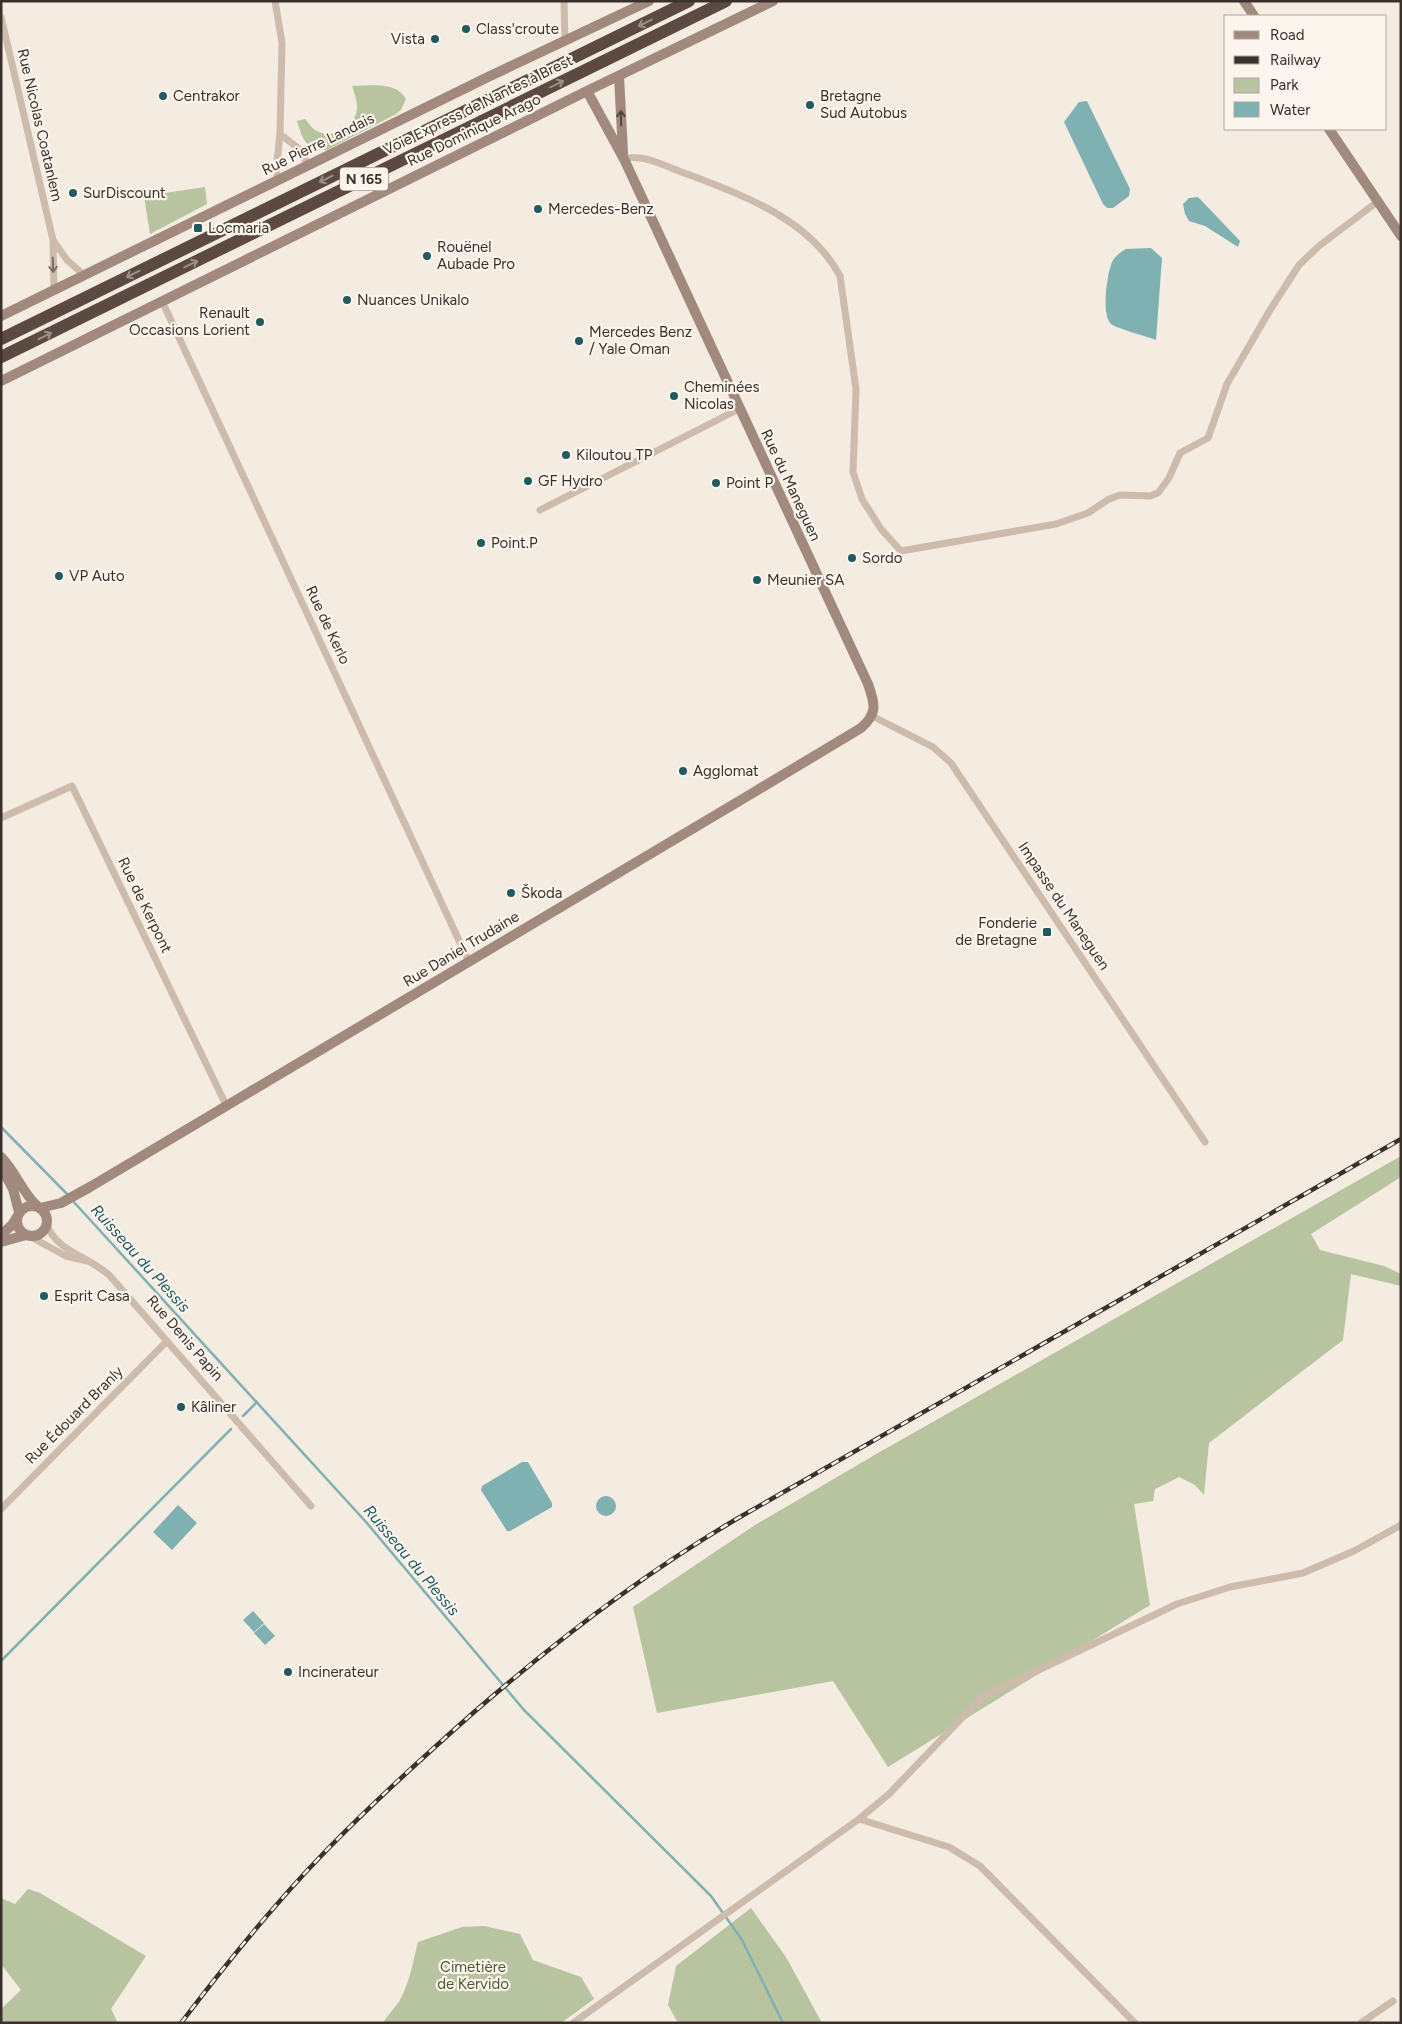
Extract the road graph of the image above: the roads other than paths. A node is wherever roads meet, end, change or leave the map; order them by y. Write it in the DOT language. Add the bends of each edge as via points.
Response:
graph roads {
  1 [pos="275,1"];
  2 [pos="564,1"];
  3 [pos="649,1"];
  4 [pos="689,1"];
  5 [pos="726,1"];
  6 [pos="773,1"];
  7 [pos="1244,1"];
  8 [pos="1253,15"];
  9 [pos="1,17"];
  10 [pos="565,42"];
  11 [pos="619,76"];
  12 [pos="587,91"];
  13 [pos="1330,130"];
  14 [pos="280,134"];
  15 [pos="624,159"];
  16 [pos="308,166"];
  17 [pos="278,180"];
  18 [pos="1377,202"];
  19 [pos="1401,236"];
  20 [pos="52,240"];
  21 [pos="84,276"];
  22 [pos="54,290"];
  23 [pos="162,300"];
  24 [pos="1,316"];
  25 [pos="1,339"];
  26 [pos="1,357"];
  27 [pos="1,381"];
  28 [pos="739,408"];
  29 [pos="540,510"];
  30 [pos="872,716"];
  31 [pos="1,818"];
  32 [pos="469,962"];
  33 [pos="226,1105"];
  34 [pos="1205,1142"];
  35 [pos="1,1157"];
  36 [pos="1,1167"];
  37 [pos="61,1204"];
  38 [pos="38,1207"];
  39 [pos="18,1215"];
  40 [pos="47,1223"];
  41 [pos="1,1234"];
  42 [pos="28,1236"];
  43 [pos="1,1242"];
  44 [pos="92,1262"];
  45 [pos="167,1341"];
  46 [pos="311,1506"];
  47 [pos="1,1509"];
  48 [pos="1401,1524"];
  49 [pos="859,1819"];
  50 [pos="1393,2002"];
  51 [pos="573,2023"];
  52 [pos="1135,2023"];
  53 [pos="1361,2023"];
  1 -- 14 [label="street" via="282,43"];
  2 -- 10 [label="street"];
  3 -- 10 [label="street, Rue Pierre Landais"];
  4 -- 25 [label="highway, Voie Express de Nantes à Brest / N 165, one-way"];
  26 -- 5 [label="highway, Voie Express de Nantes à Brest / N 165, one-way"];
  6 -- 11 [label="street, Rue Dominique Arago"];
  7 -- 8 [label="street"];
  9 -- 20 [label="street, Rue Nicolas Coatanlem"];
  10 -- 16 [label="street, Rue Pierre Landais"];
  11 -- 12 [label="street, Rue Dominique Arago"];
  15 -- 11 [label="street, Rue du Maneguen, one-way"];
  12 -- 15 [label="street, Rue du Maneguen"];
  12 -- 23 [label="street, Rue Dominique Arago"];
  13 -- 18 [label="street"];
  14 -- 16 [label="street" via="298,148"];
  14 -- 17 [label="street"];
  15 -- 18 [label="street" via="632,156 660,164 747,196 788,222 820,247 832,261 840,276 856,388 853,472 862,499 881,529 901,551 1056,524 1088,513 1120,495 1150,496 1158,493 1180,453 1208,438 1227,384 1299,265"];
  15 -- 28 [label="street, Rue du Maneguen"];
  16 -- 17 [label="street, Rue Pierre Landais"];
  17 -- 21 [label="street, Rue Pierre Landais"];
  18 -- 19 [label="street"];
  20 -- 21 [label="street, Rue Nicolas Coatanlem"];
  20 -- 22 [label="street, Rue Nicolas Coatanlem, one-way"];
  21 -- 22 [label="street, Rue Pierre Landais"];
  22 -- 24 [label="street, Rue Pierre Landais"];
  23 -- 27 [label="street, Rue Dominique Arago"];
  23 -- 32 [label="street, Rue de Kerlo"];
  28 -- 29 [label="street"];
  28 -- 30 [label="street, Rue du Maneguen" via="868,684 873,700"];
  30 -- 32 [label="street, Rue Daniel Trudaine" via="844,738"];
  30 -- 34 [label="street, Impasse du Maneguen" via="933,747 951,762"];
  31 -- 33 [label="street, Rue de Kerpont" via="72,786"];
  32 -- 33 [label="street, Rue Daniel Trudaine"];
  33 -- 37 [label="street, Rue Daniel Trudaine"];
  35 -- 38 [label="street" via="28,1198"];
  36 -- 39 [label="street" via="13,1189"];
  37 -- 38 [label="street, Rue Daniel Trudaine"];
  37 -- 40 [label="street, Rue Daniel Trudaine"];
  38 -- 39 [label="street" via="27,1206"];
  38 -- 40 [label="street" via="46,1216"];
  39 -- 41 [label="street"];
  39 -- 42 [label="street" via="19,1230"];
  40 -- 42 [label="street" via="42,1232"];
  40 -- 44 [label="street, Rue Denis Papin" via="59,1244"];
  42 -- 43 [label="street"];
  42 -- 44 [label="street, Rue Denis Papin" via="66,1256"];
  44 -- 45 [label="street, Rue Denis Papin" via="110,1276"];
  45 -- 46 [label="street, Rue Denis Papin"];
  45 -- 47 [label="street, Rue Édouard Branly"];
  48 -- 49 [label="street" via="1354,1551 1303,1573 1230,1587 1177,1604 982,1697 889,1794"];
  49 -- 51 [label="street"];
  49 -- 52 [label="street" via="949,1847 980,1866"];
  50 -- 53 [label="street"];
}
